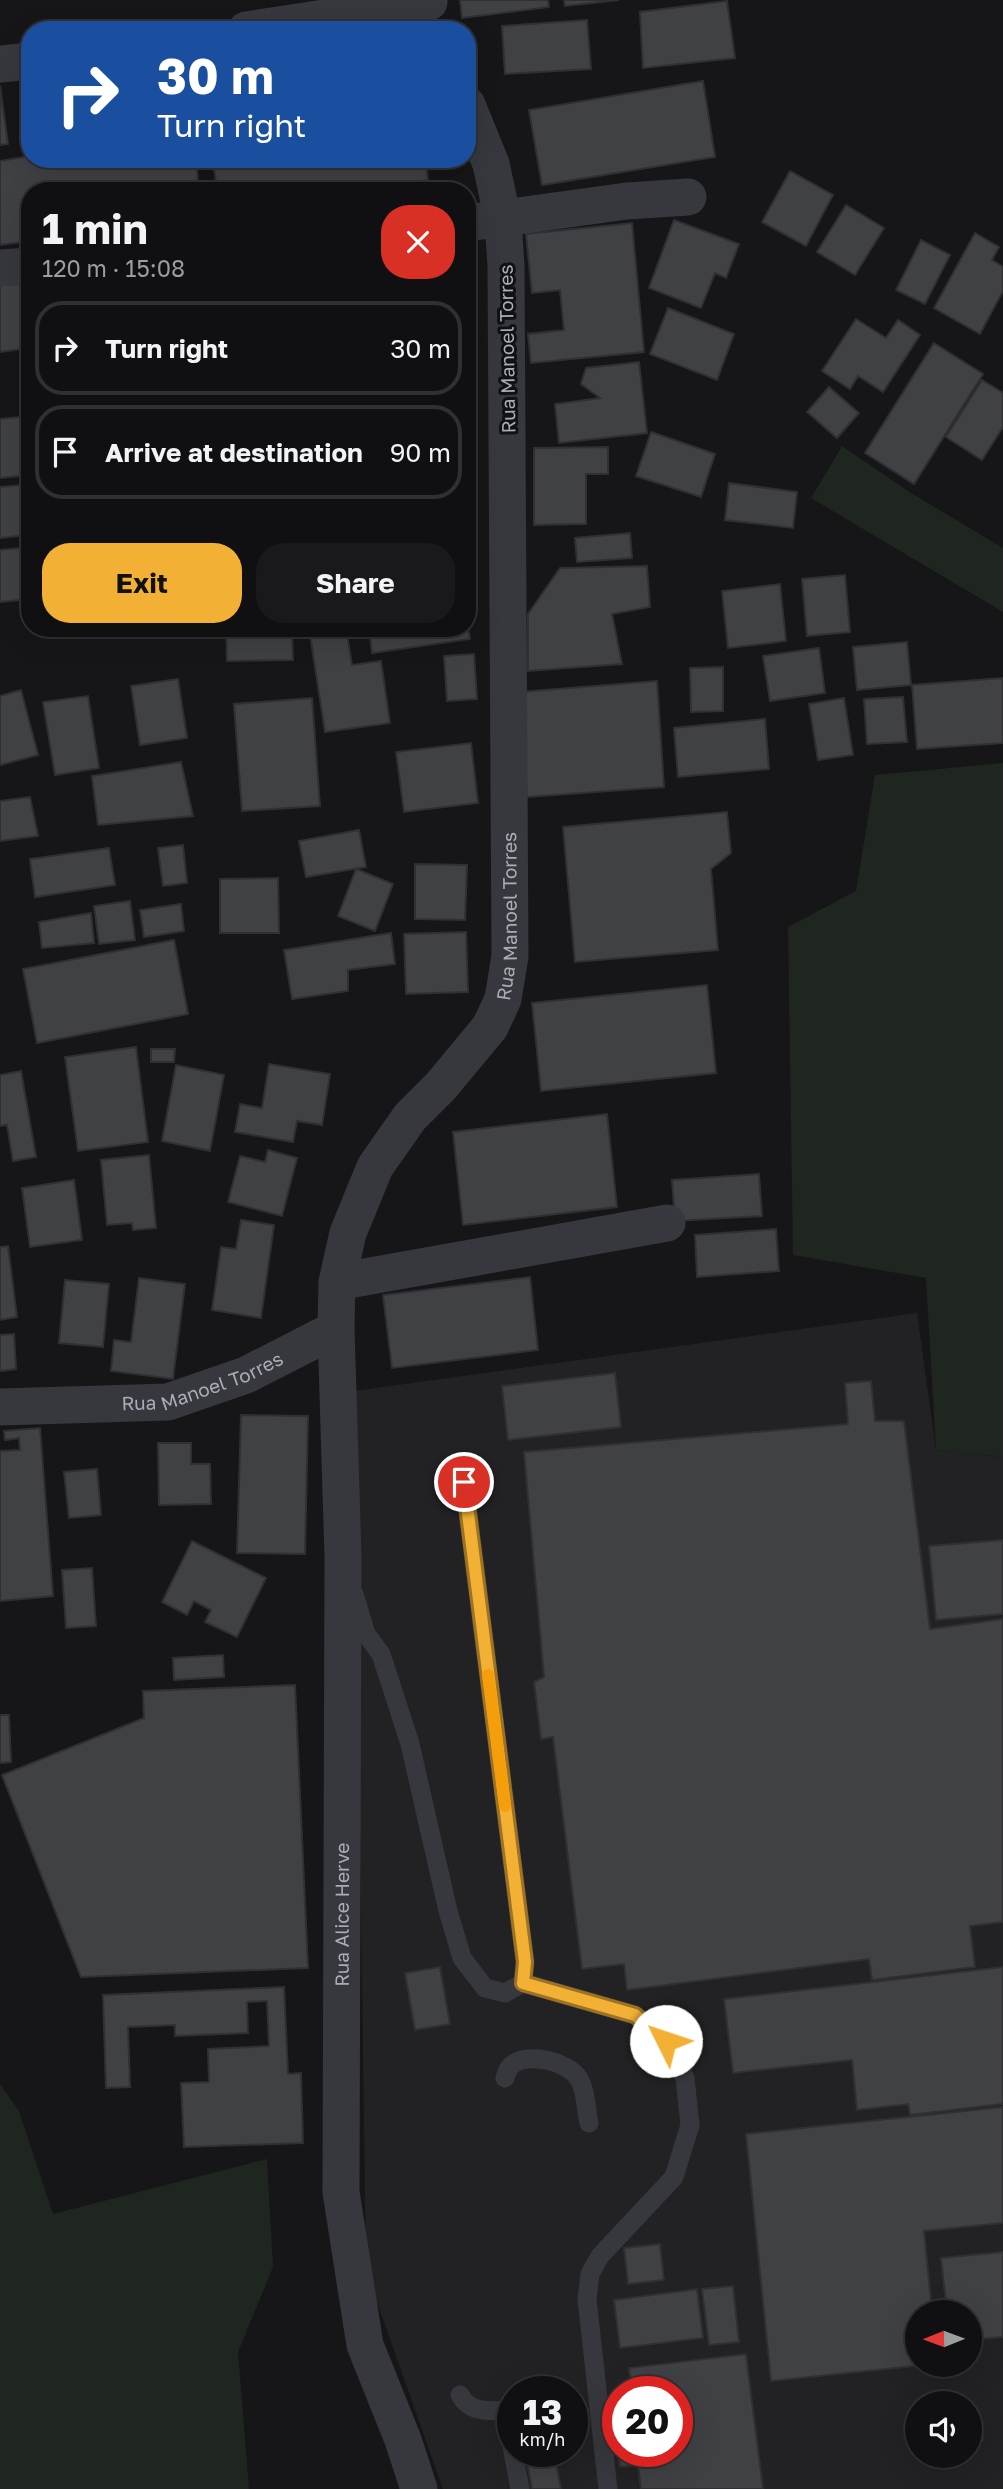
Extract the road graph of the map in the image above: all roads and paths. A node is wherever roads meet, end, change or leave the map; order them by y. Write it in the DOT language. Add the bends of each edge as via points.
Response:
graph roads {
  1 [pos="432,10"];
  2 [pos="330,21"];
  3 [pos="21,62"];
  4 [pos="0,64"];
  5 [pos="476,127"];
  6 [pos="688,197"];
  7 [pos="503,220"];
  8 [pos="476,222"];
  9 [pos="21,267"];
  10 [pos="0,268"];
  11 [pos="667,1223"];
  12 [pos="337,1282"];
  13 [pos="335,1329"];
  14 [pos="0,1407"];
  15 [pos="464,1482"];
  16 [pos="343,1556"];
  17 [pos="523,1983"];
  18 [pos="505,2078"];
  19 [pos="589,2123"];
  20 [pos="460,2395"];
  21 [pos="497,2410"];
  22 [pos="516,2467"];
  23 [pos="419,2489"];
  24 [pos="520,2489"];
  25 [pos="608,2489"];
  1 -- 2 [label="street"];
  3 -- 4 [label="street"];
  5 -- 7 [label="street, Rua Manoel Torres" via="491,164"];
  6 -- 7 [label="street" via="627,201"];
  7 -- 8 [label="street"];
  7 -- 12 [label="street, Rua Manoel Torres" via="508,311 510,956 503,999 490,1027 410,1117 375,1167 348,1233"];
  9 -- 10 [label="street"];
  11 -- 12 [label="street"];
  12 -- 13 [label="street, Rua Manoel Torres"];
  13 -- 14 [label="street, Rua Manoel Torres" via="246,1376 168,1402"];
  13 -- 16 [label="street, Rua Alice Herve"];
  15 -- 17 [label="lane" via="523,1951"];
  16 -- 17 [label="lane" via="366,1634 381,1654 410,1744 462,1958 485,1987 505,1993"];
  16 -- 23 [label="street, Rua Alice Herve" via="341,2192 365,2346"];
  17 -- 25 [label="lane" via="635,2015 666,2041 685,2078 690,2125 674,2177 600,2256 590,2274 587,2299"];
  18 -- 19 [label="lane" via="517,2061 554,2060 569,2067 580,2081"];
  20 -- 21 [label="lane" via="466,2405 476,2409"];
  22 -- 24 [label="lane"];
}
